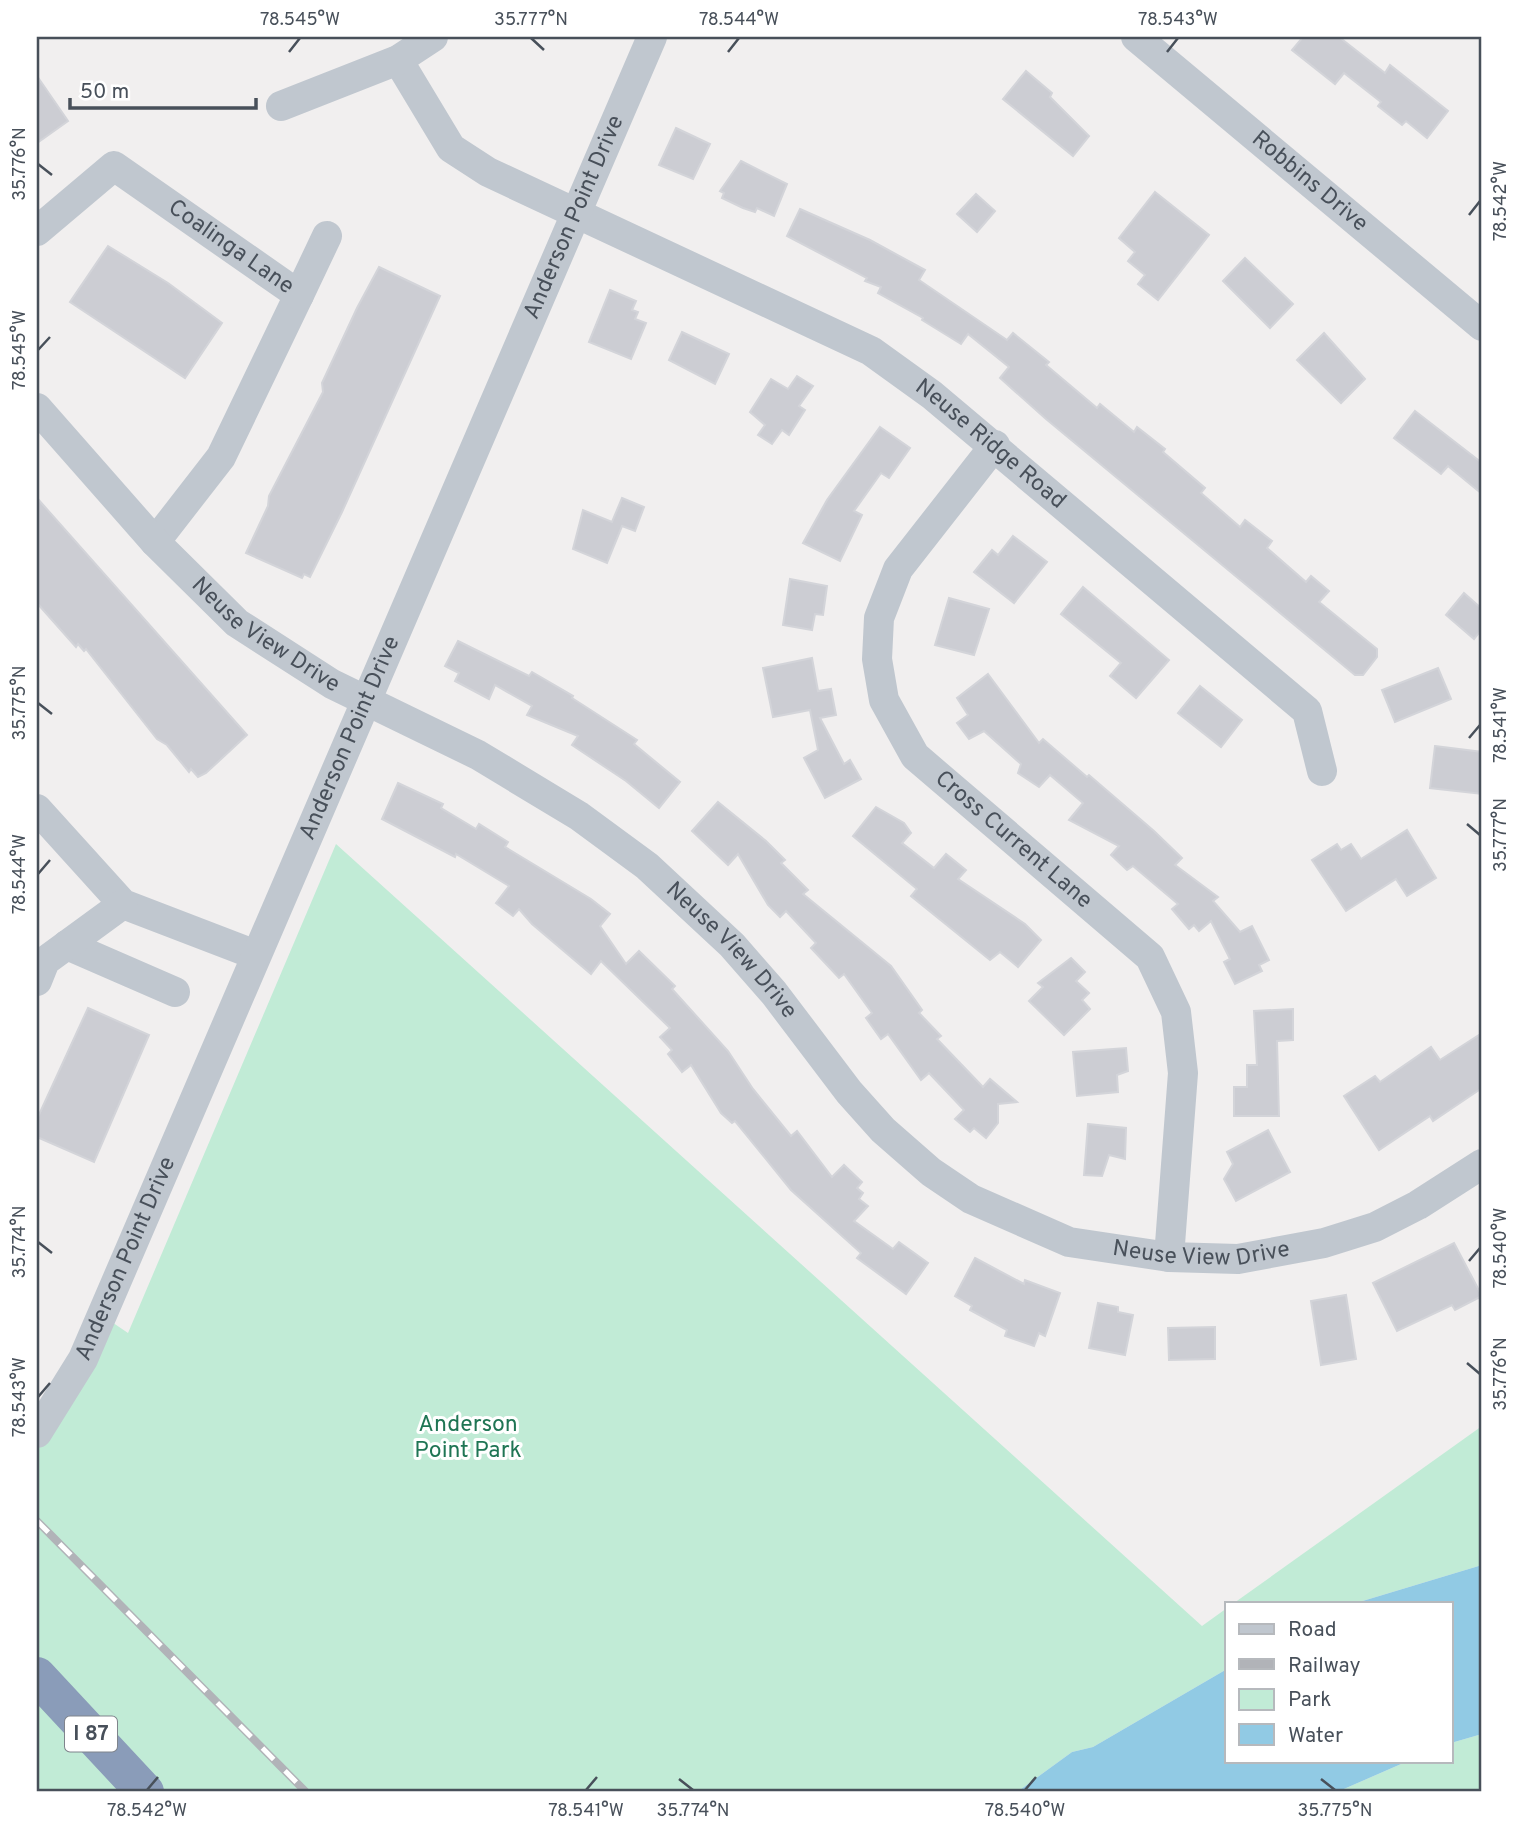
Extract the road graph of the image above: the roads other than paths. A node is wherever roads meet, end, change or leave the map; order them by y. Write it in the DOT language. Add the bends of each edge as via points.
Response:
graph roads {
  1 [pos="433,37"];
  2 [pos="652,37"];
  3 [pos="1136,37"];
  4 [pos="398,60"];
  5 [pos="281,106"];
  6 [pos="576,211"];
  7 [pos="37,231"];
  8 [pos="327,236"];
  9 [pos="299,295"];
  10 [pos="1482,326"];
  11 [pos="37,408"];
  12 [pos="995,445"];
  13 [pos="155,542"];
  14 [pos="366,700"];
  15 [pos="1322,771"];
  16 [pos="37,809"];
  17 [pos="123,904"];
  18 [pos="67,945"];
  19 [pos="256,955"];
  20 [pos="37,981"];
  21 [pos="175,992"];
  22 [pos="1482,1164"];
  23 [pos="1169,1257"];
  24 [pos="42,1426"];
  25 [pos="37,1676"];
  26 [pos="145,1792"];
  1 -- 4 [label="street"];
  2 -- 6 [label="street, Anderson Point Drive"];
  3 -- 10 [label="street, Robbins Drive"];
  4 -- 5 [label="street"];
  4 -- 6 [label="street, Neuse Ridge Road" via="451,148 488,172"];
  6 -- 12 [label="street, Neuse Ridge Road" via="871,351"];
  6 -- 14 [label="street, Anderson Point Drive"];
  7 -- 9 [label="street, Coalinga Lane" via="114,166"];
  8 -- 9 [label="street"];
  9 -- 13 [label="street, Coalinga Lane" via="222,457"];
  11 -- 13 [label="street, Neuse View Drive"];
  12 -- 15 [label="street, Neuse Ridge Road" via="1307,711"];
  12 -- 23 [label="street, Cross Current Lane" via="898,569 879,618 877,659 884,701 915,756 1150,957 1176,1012 1183,1073"];
  13 -- 14 [label="street, Neuse View Drive" via="237,623 302,667"];
  14 -- 19 [label="street, Anderson Point Drive"];
  14 -- 23 [label="street, Neuse View Drive" via="478,755 579,816 647,866 732,945 849,1092 931,1172 983,1205 1069,1242"];
  16 -- 17 [label="street"];
  17 -- 18 [label="street"];
  17 -- 19 [label="street"];
  18 -- 20 [label="street" via="45,961"];
  18 -- 21 [label="street"];
  19 -- 24 [label="street, Anderson Point Drive" via="83,1359"];
  22 -- 23 [label="street, Neuse View Drive" via="1375,1227 1238,1259"];
  25 -- 26 [label="highway, I 87"];
}
